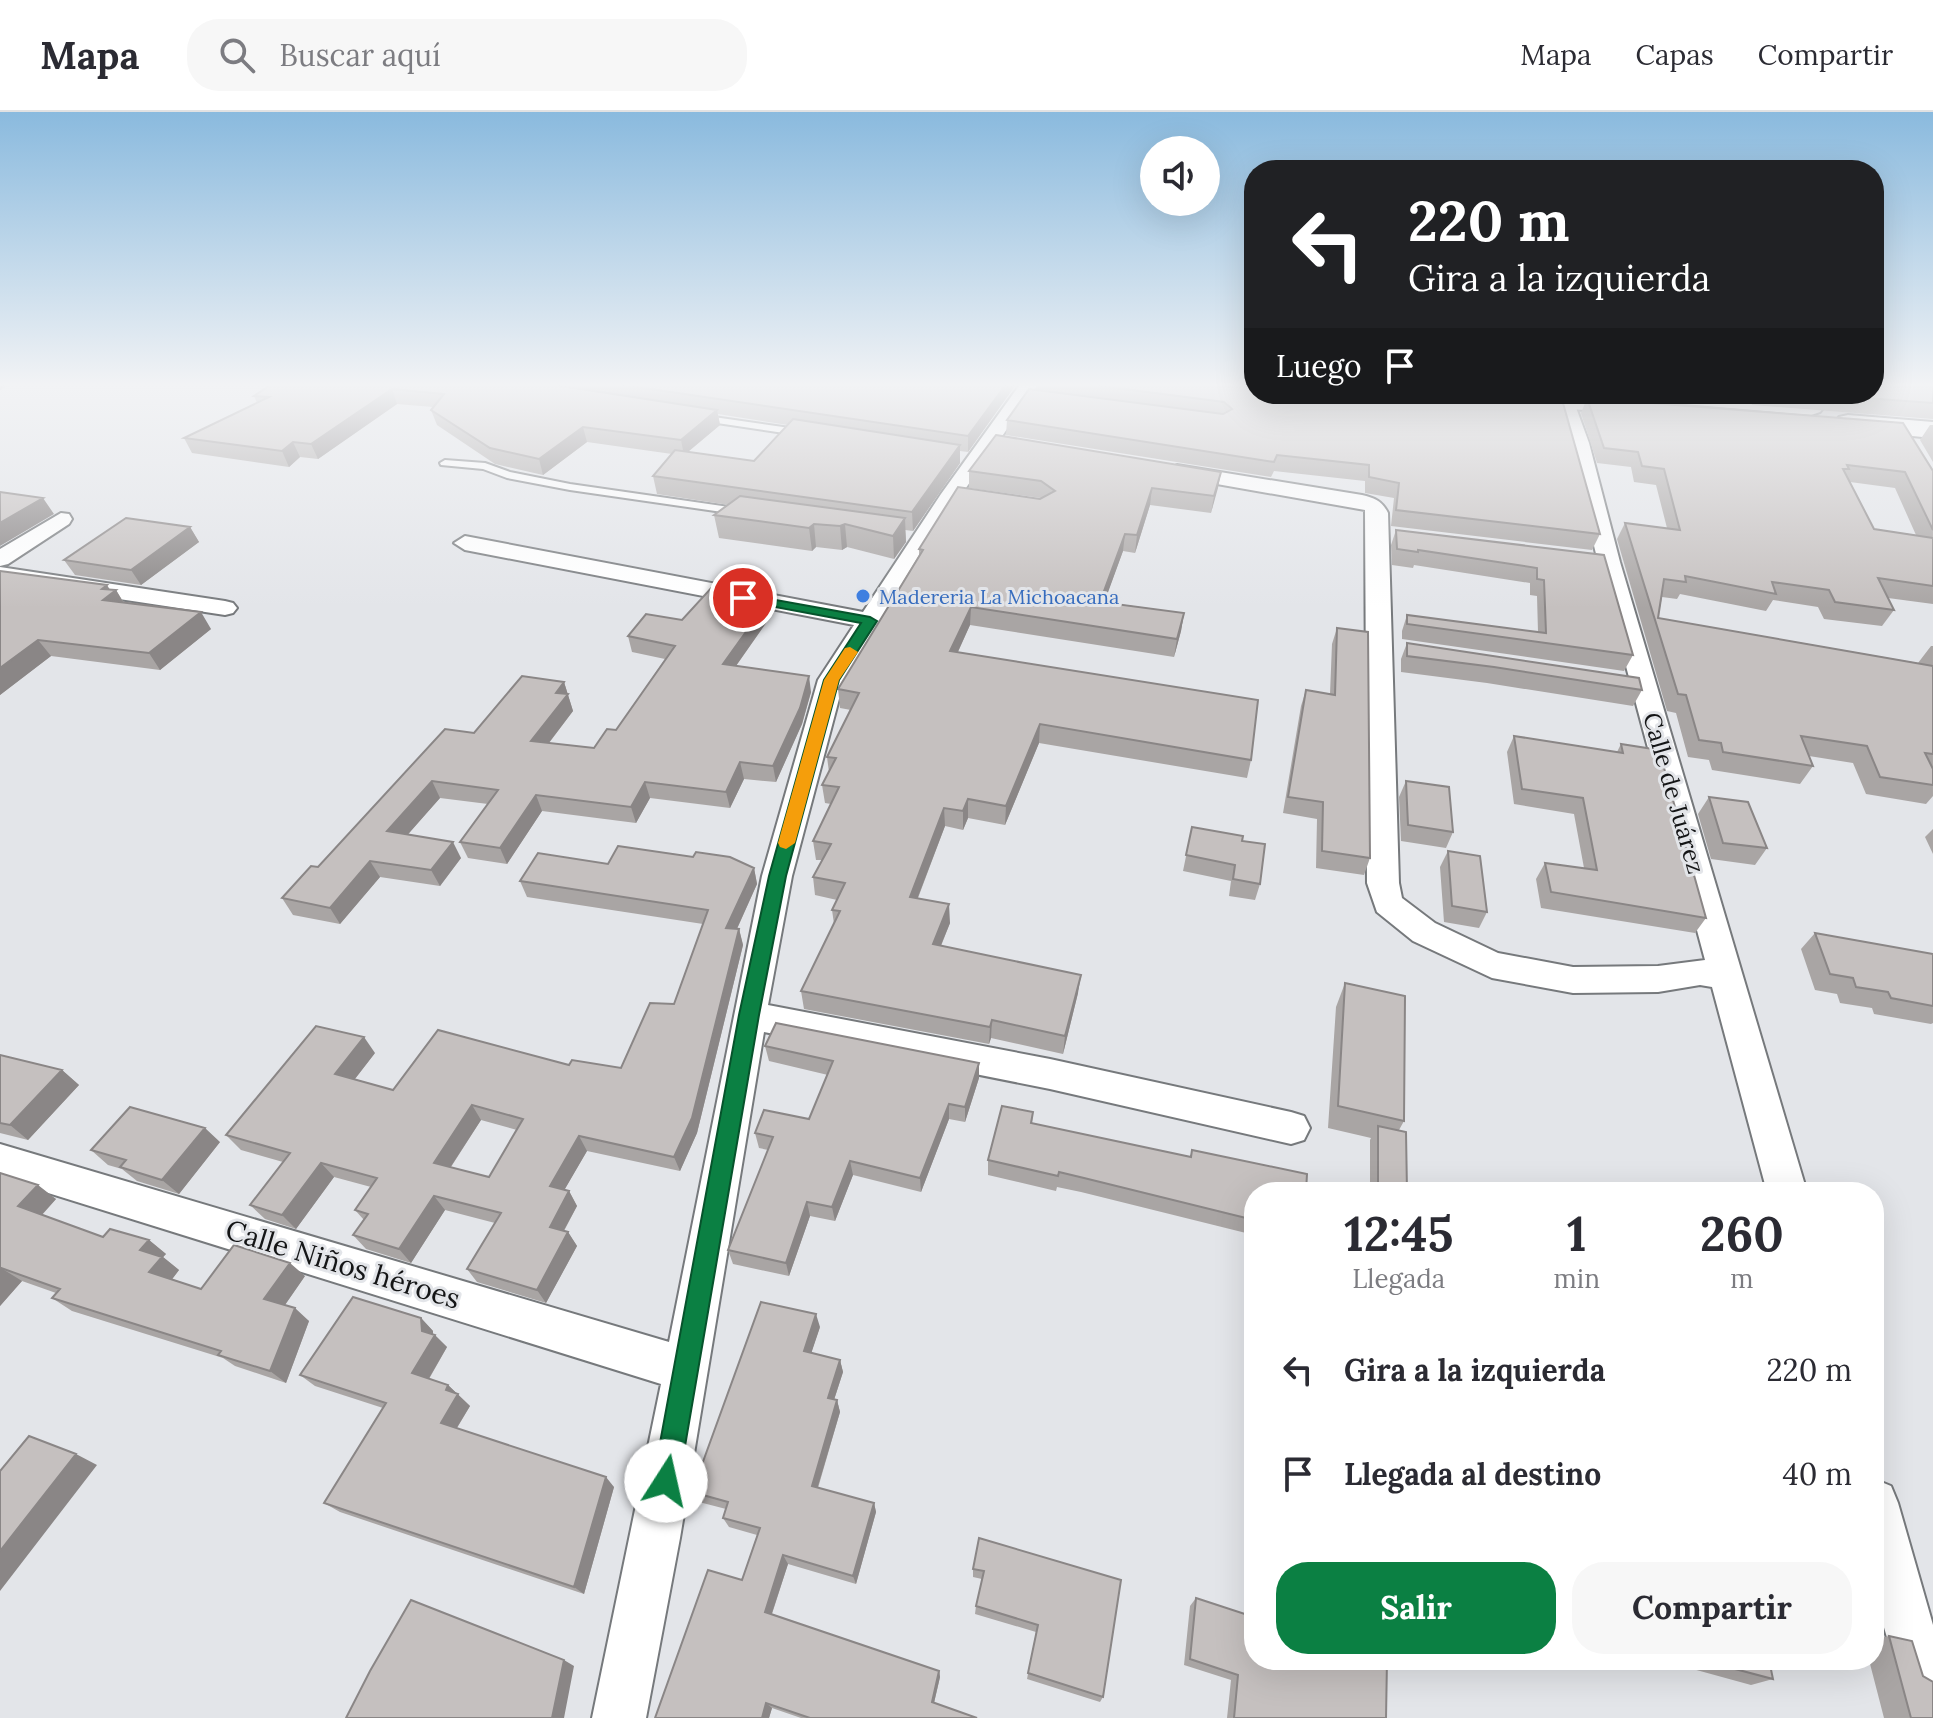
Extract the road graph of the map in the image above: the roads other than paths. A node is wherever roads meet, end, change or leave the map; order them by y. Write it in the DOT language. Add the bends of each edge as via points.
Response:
graph roads {
  1 [pos="979,458"];
  2 [pos="1581,458"];
  3 [pos="445,463"];
  4 [pos="1152,467"];
  5 [pos="761,514"];
  6 [pos="61,519"];
  7 [pos="465,543"];
  8 [pos="0,559"];
  9 [pos="0,574"];
  10 [pos="225,608"];
  11 [pos="870,621"];
  12 [pos="1612,680"];
  13 [pos="1643,685"];
  14 [pos="1727,976"];
  15 [pos="749,1015"];
  16 [pos="1291,1128"];
  17 [pos="6,1170"];
  18 [pos="1784,1182"];
  19 [pos="685,1369"];
  20 [pos="1884,1533"];
  21 [pos="1920,1643"];
  22 [pos="619,1718"];
  1 -- 11 [label="street" via="966,496 916,537"];
  2 -- 13 [label="street, Calle de Juárez" via="1594,560"];
  3 -- 5 [label="lane"];
  4 -- 14 [label="street" via="1374,506 1388,535 1394,648 1383,883 1388,904 1424,932 1492,965 1573,980 1658,979 1700,972"];
  6 -- 8 [label="street"];
  7 -- 11 [label="street"];
  9 -- 10 [label="street"];
  11 -- 15 [label="street" via="831,680 777,876"];
  12 -- 13 [label="street"];
  13 -- 14 [label="street, Calle de Juárez"];
  14 -- 18 [label="street, Calle de Juárez"];
  15 -- 16 [label="street"];
  15 -- 19 [label="street"];
  17 -- 19 [label="street, Calle Niños héroes"];
  19 -- 22 [label="street"];
  20 -- 21 [label="street"];
}
